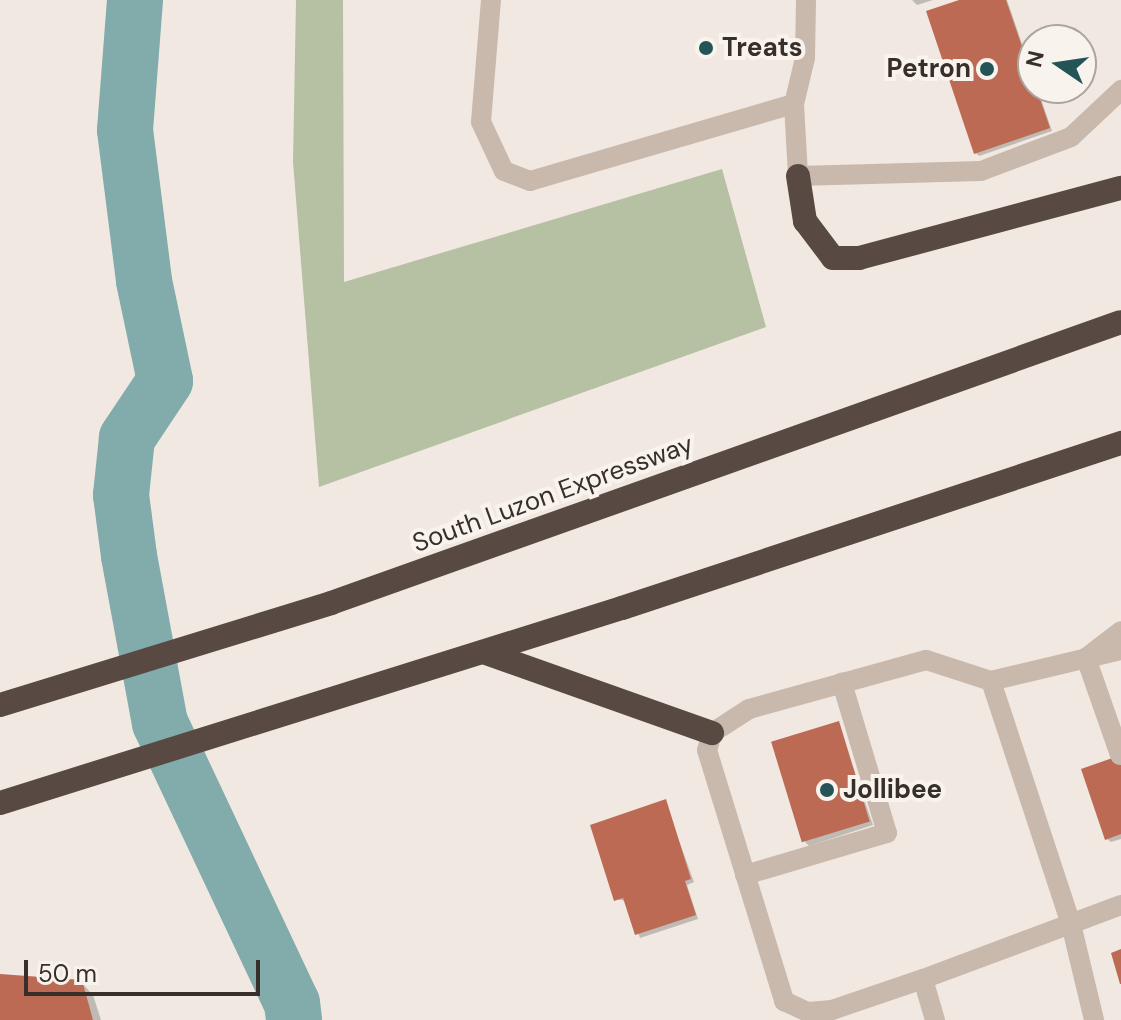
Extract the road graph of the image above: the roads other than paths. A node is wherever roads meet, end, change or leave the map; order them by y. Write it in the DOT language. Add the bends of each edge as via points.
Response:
graph roads {
  1 [pos="491,0"];
  2 [pos="806,0"];
  3 [pos="1121,90"];
  4 [pos="794,104"];
  5 [pos="798,176"];
  6 [pos="1121,188"];
  7 [pos="1121,322"];
  8 [pos="1121,443"];
  9 [pos="1121,631"];
  10 [pos="1121,650"];
  11 [pos="483,652"];
  12 [pos="1086,658"];
  13 [pos="991,681"];
  14 [pos="842,683"];
  15 [pos="0,705"];
  16 [pos="712,733"];
  17 [pos="1120,755"];
  18 [pos="0,803"];
  19 [pos="745,875"];
  20 [pos="1121,905"];
  21 [pos="1071,924"];
  22 [pos="923,979"];
  23 [pos="935,1020"];
  24 [pos="1094,1020"];
  1 -- 4 [label="lane" via="481,122 504,171 530,181"];
  2 -- 4 [label="lane" via="805,58"];
  3 -- 5 [label="lane" via="1071,137 981,171"];
  4 -- 5 [label="lane"];
  5 -- 6 [label="highway" via="805,221 833,258 859,258"];
  7 -- 15 [label="highway, South Luzon Expressway" via="331,603"];
  8 -- 11 [label="highway"];
  9 -- 12 [label="lane"];
  10 -- 12 [label="lane"];
  11 -- 16 [label="highway"];
  11 -- 18 [label="highway"];
  12 -- 13 [label="lane"];
  12 -- 17 [label="lane"];
  13 -- 14 [label="lane" via="926,660"];
  13 -- 21 [label="lane"];
  14 -- 16 [label="lane" via="749,709"];
  14 -- 19 [label="lane" via="887,833"];
  16 -- 19 [label="lane" via="707,750"];
  19 -- 22 [label="lane" via="784,1001 808,1012 832,1010"];
  20 -- 21 [label="lane"];
  21 -- 22 [label="lane"];
  21 -- 24 [label="lane"];
  22 -- 23 [label="lane"];
}
